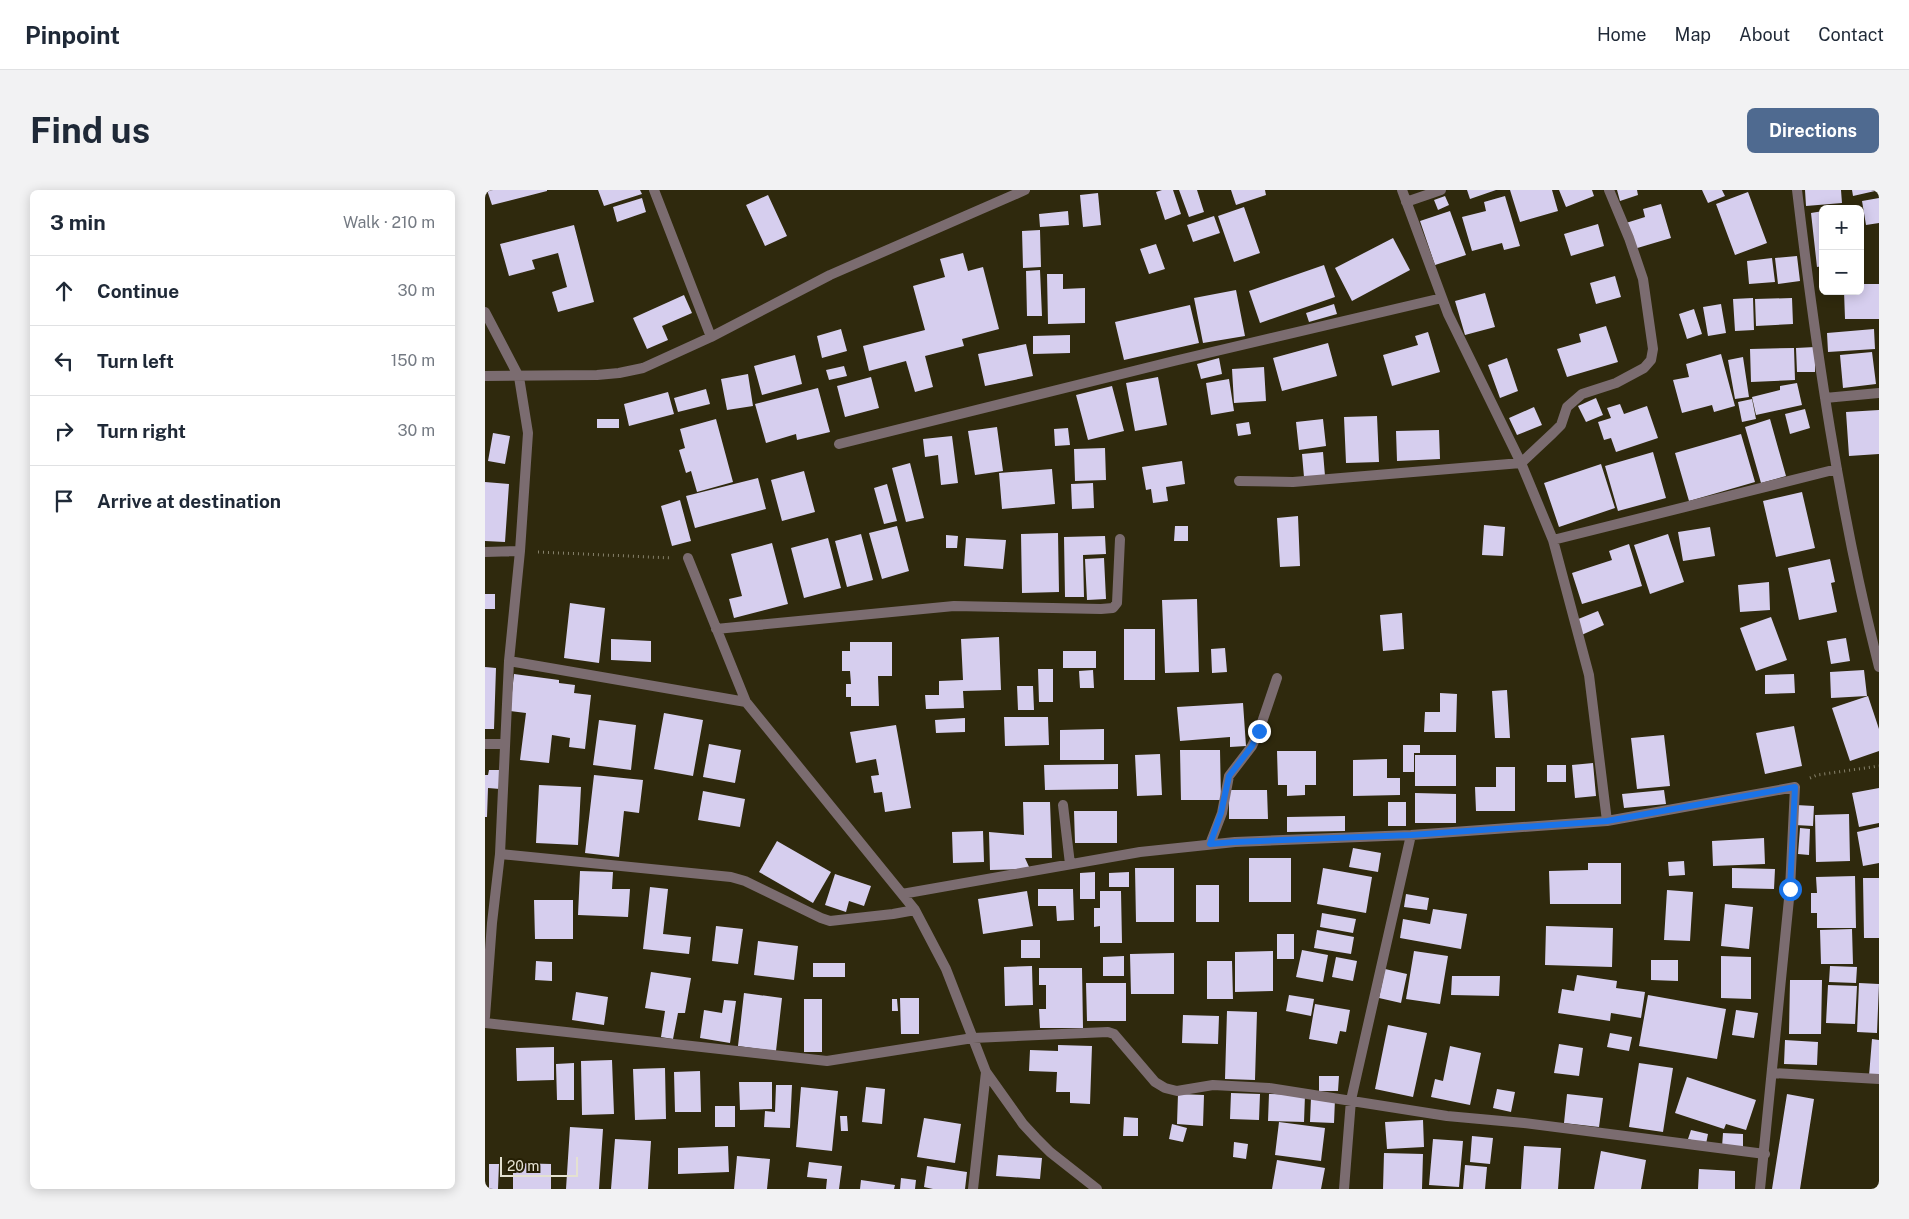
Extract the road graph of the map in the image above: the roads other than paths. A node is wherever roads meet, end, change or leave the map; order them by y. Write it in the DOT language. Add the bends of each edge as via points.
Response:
graph roads {
  1 [pos="654,190"];
  2 [pos="1025,190"];
  3 [pos="1402,190"];
  4 [pos="1441,190"];
  5 [pos="1609,190"];
  6 [pos="1797,190"];
  7 [pos="1406,202"];
  8 [pos="1442,298"];
  9 [pos="485,312"];
  10 [pos="711,337"];
  11 [pos="485,376"];
  12 [pos="519,376"];
  13 [pos="1879,393"];
  14 [pos="1825,398"];
  15 [pos="839,444"];
  16 [pos="1521,463"];
  17 [pos="1837,469"];
  18 [pos="1239,481"];
  19 [pos="1120,539"];
  20 [pos="1553,540"];
  21 [pos="485,552"];
  22 [pos="520,552"];
  23 [pos="688,558"];
  24 [pos="716,629"];
  25 [pos="509,661"];
  26 [pos="1879,667"];
  27 [pos="1277,678"];
  28 [pos="746,702"];
  29 [pos="485,744"];
  30 [pos="505,744"];
  31 [pos="1063,805"];
  32 [pos="1607,821"];
  33 [pos="1411,835"];
  34 [pos="1210,844"];
  35 [pos="500,854"];
  36 [pos="1071,864"];
  37 [pos="902,894"];
  38 [pos="915,910"];
  39 [pos="489,923"];
  40 [pos="485,1017"];
  41 [pos="485,1023"];
  42 [pos="973,1038"];
  43 [pos="985,1072"];
  44 [pos="1772,1073"];
  45 [pos="1879,1079"];
  46 [pos="1351,1100"];
  47 [pos="1765,1154"];
  48 [pos="973,1189"];
  49 [pos="1097,1189"];
  50 [pos="1345,1189"];
  51 [pos="1760,1189"];
  1 -- 10 [label="street"];
  2 -- 10 [label="street" via="829,275"];
  3 -- 7 [label="street"];
  4 -- 7 [label="street"];
  5 -- 16 [label="street" via="1643,279 1653,349 1651,360 1616,383 1581,394 1567,407 1557,429"];
  6 -- 14 [label="street"];
  7 -- 8 [label="street"];
  8 -- 15 [label="street"];
  8 -- 16 [label="street"];
  9 -- 12 [label="street"];
  10 -- 12 [label="street" via="643,368 619,373"];
  11 -- 12 [label="street"];
  12 -- 22 [label="street" via="528,433"];
  13 -- 14 [label="street"];
  14 -- 17 [label="street"];
  16 -- 18 [label="street" via="1293,482"];
  16 -- 20 [label="street"];
  17 -- 20 [label="street"];
  17 -- 26 [label="street"];
  19 -- 24 [label="street" via="1117,602 1113,608 939,607"];
  20 -- 32 [label="street" via="1589,675"];
  21 -- 22 [label="street"];
  22 -- 25 [label="street"];
  23 -- 24 [label="street"];
  24 -- 28 [label="street"];
  25 -- 28 [label="street"];
  25 -- 30 [label="street"];
  27 -- 34 [label="street" via="1252,746 1229,776"];
  28 -- 37 [label="street"];
  29 -- 30 [label="street"];
  30 -- 35 [label="street"];
  31 -- 36 [label="street"];
  32 -- 33 [label="street"];
  32 -- 44 [label="street" via="1795,787 1790,889"];
  33 -- 34 [label="street"];
  33 -- 46 [label="street"];
  34 -- 36 [label="street"];
  35 -- 38 [label="street" via="725,875 745,881 830,921"];
  35 -- 39 [label="street"];
  36 -- 37 [label="street"];
  37 -- 38 [label="street"];
  38 -- 42 [label="street" via="947,969"];
  39 -- 40 [label="street"];
  41 -- 42 [label="street" via="827,1060"];
  42 -- 43 [label="street"];
  42 -- 46 [label="street" via="1108,1032 1114,1034 1155,1082 1165,1088 1177,1091 1213,1085 1269,1088"];
  43 -- 48 [label="street"];
  43 -- 49 [label="street" via="1036,1138"];
  44 -- 45 [label="street"];
  44 -- 47 [label="street"];
  46 -- 47 [label="street" via="1447,1116"];
  46 -- 50 [label="street"];
  47 -- 51 [label="street"];
}
